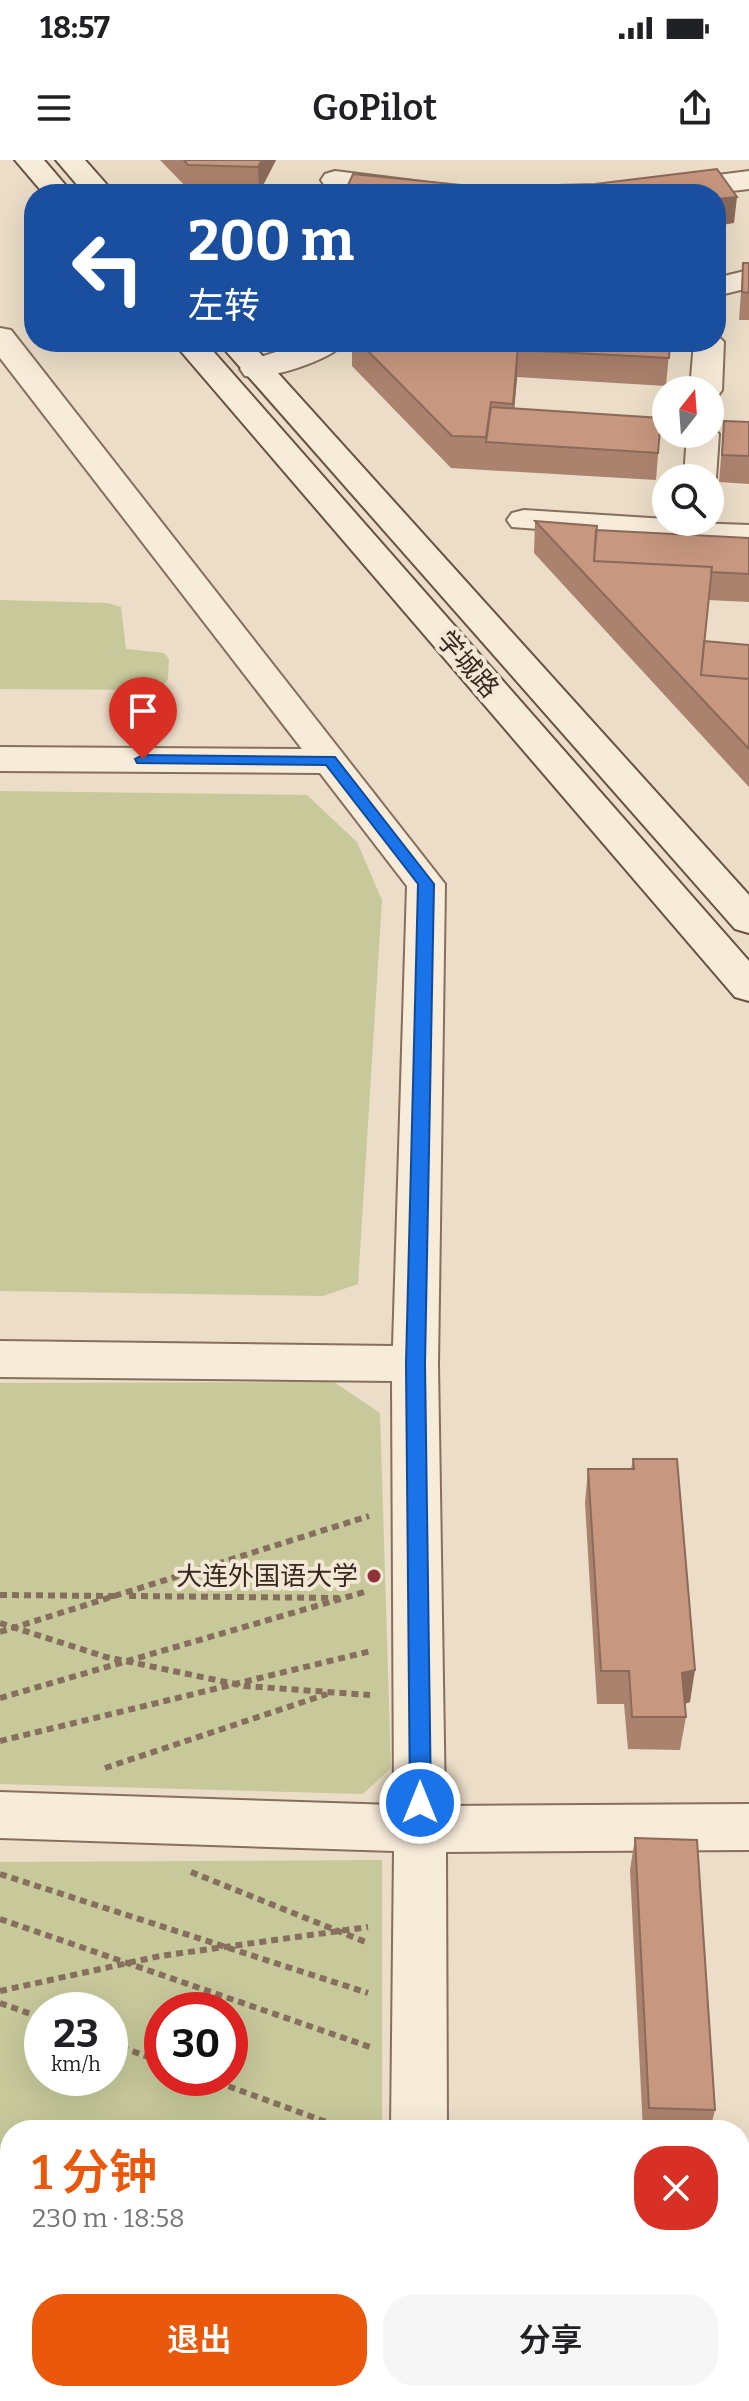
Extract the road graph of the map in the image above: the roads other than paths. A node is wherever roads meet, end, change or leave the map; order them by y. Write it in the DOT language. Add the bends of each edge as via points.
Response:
graph roads {
  1 [pos="29,160"];
  2 [pos="70,160"];
  3 [pos="744,160"];
  4 [pos="749,177"];
  5 [pos="337,178"];
  6 [pos="50,184"];
  7 [pos="92,184"];
  8 [pos="378,184"];
  9 [pos="704,184"];
  10 [pos="749,279"];
  11 [pos="726,285"];
  12 [pos="0,337"];
  13 [pos="197,352"];
  14 [pos="242,352"];
  15 [pos="311,352"];
  16 [pos="708,352"];
  17 [pos="256,369"];
  18 [pos="707,376"];
  19 [pos="524,520"];
  20 [pos="652,525"];
  21 [pos="724,531"];
  22 [pos="749,535"];
  23 [pos="0,738"];
  24 [pos="0,759"];
  25 [pos="49,759"];
  26 [pos="330,761"];
  27 [pos="749,920"];
  28 [pos="749,987"];
  29 [pos="0,1359"];
  30 [pos="415,1364"];
  31 [pos="0,1815"];
  32 [pos="749,1827"];
  33 [pos="420,1829"];
  34 [pos="419,2120"];
  1 -- 6 [label="street"];
  2 -- 7 [label="street"];
  3 -- 4 [label="street"];
  4 -- 9 [label="street"];
  5 -- 8 [label="street"];
  10 -- 11 [label="street"];
  12 -- 26 [label="street"];
  13 -- 28 [label="street, 学城路"];
  14 -- 17 [label="street, 学城路"];
  15 -- 17 [label="street"];
  16 -- 18 [label="street"];
  17 -- 27 [label="street, 学城路"];
  19 -- 20 [label="street"];
  21 -- 22 [label="street"];
  23 -- 25 [label="street"];
  24 -- 25 [label="street"];
  25 -- 26 [label="street"];
  26 -- 30 [label="street" via="426,884"];
  29 -- 30 [label="street"];
  30 -- 33 [label="street"];
  31 -- 33 [label="street"];
  32 -- 33 [label="street"];
  33 -- 34 [label="street"];
}
